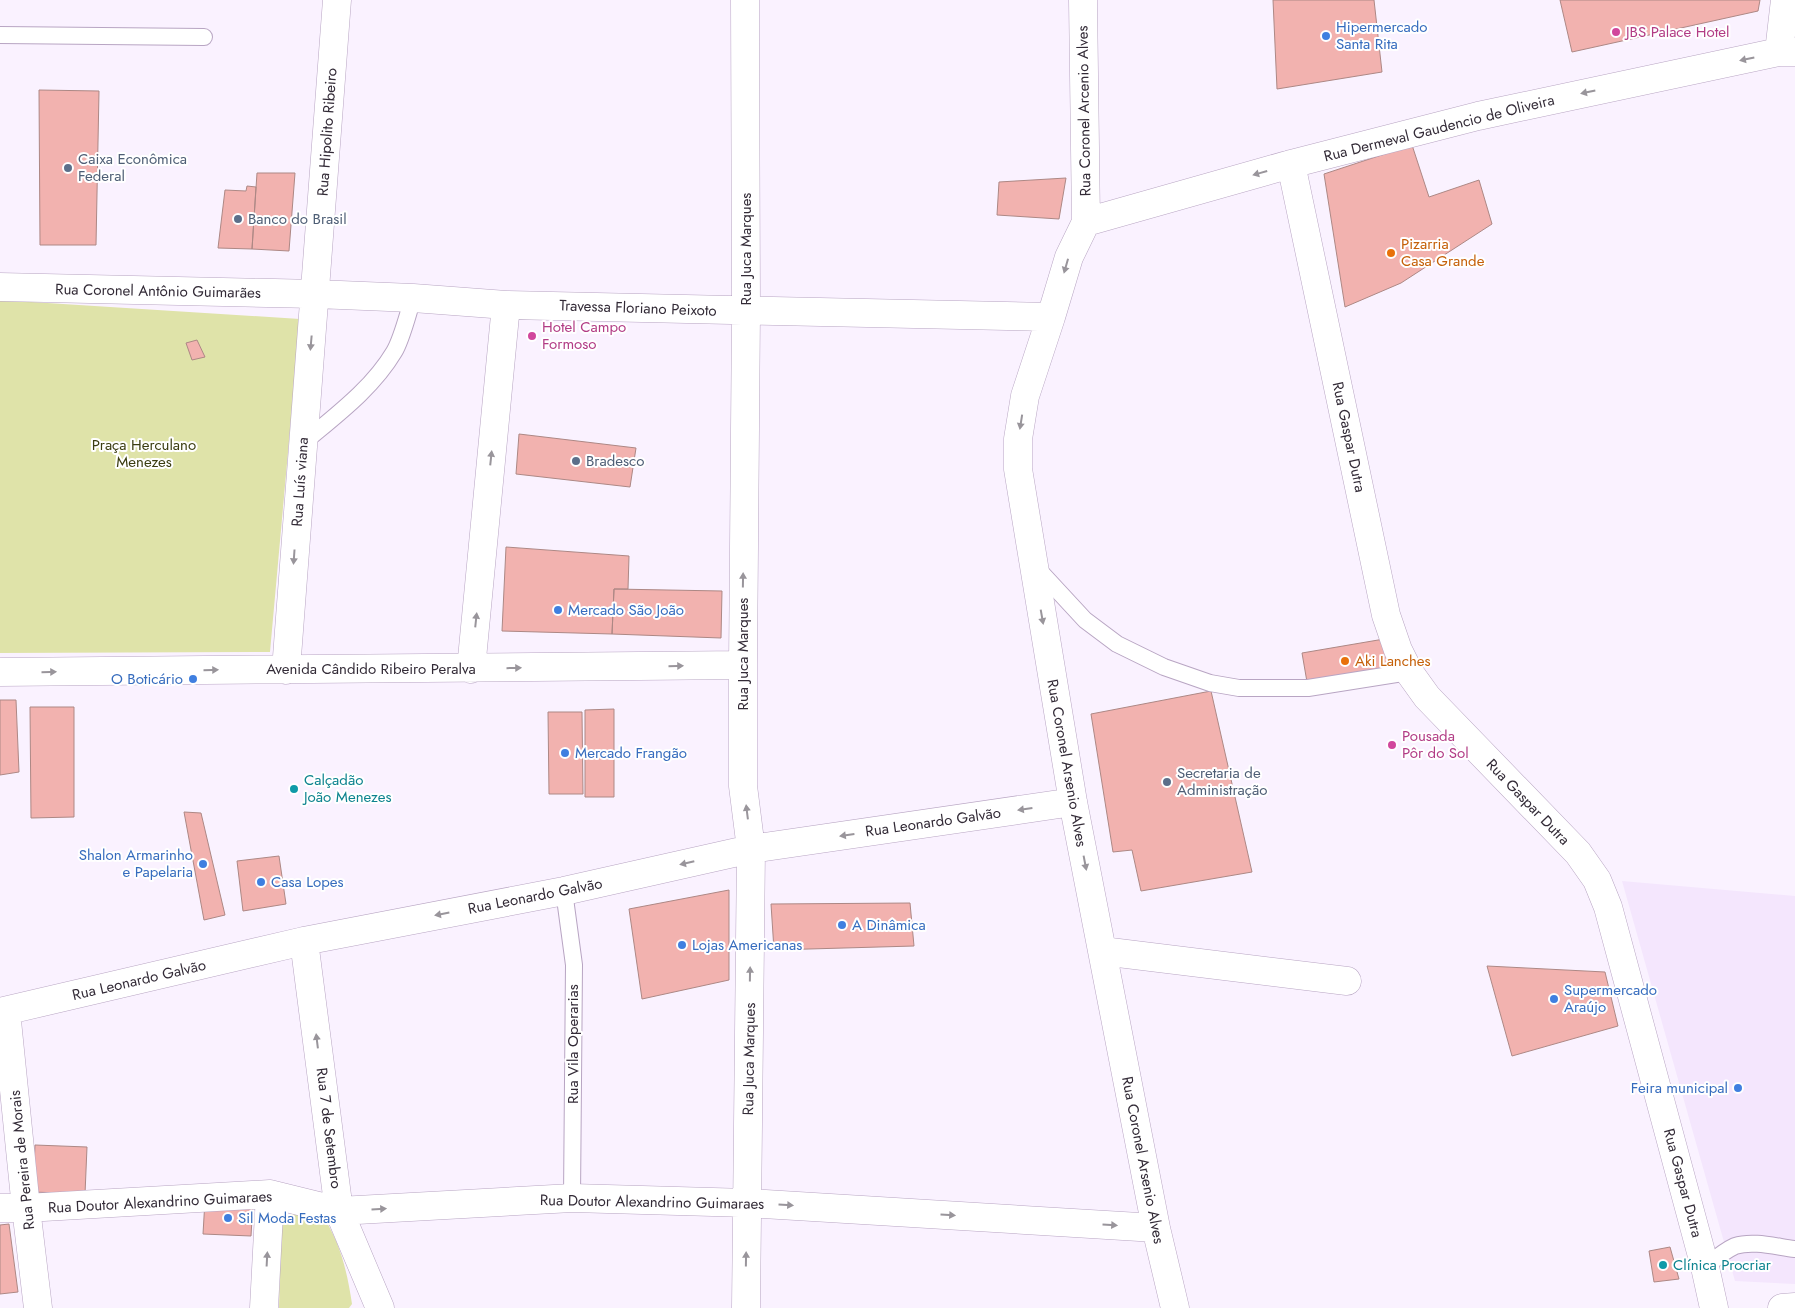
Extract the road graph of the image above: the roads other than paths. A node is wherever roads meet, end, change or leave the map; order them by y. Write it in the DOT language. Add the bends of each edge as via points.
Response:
graph roads {
  1 [pos="337,0"];
  2 [pos="745,0"];
  3 [pos="1083,0"];
  4 [pos="1785,0"];
  5 [pos="0,35"];
  6 [pos="204,37"];
  7 [pos="1787,52"];
  8 [pos="1291,164"];
  9 [pos="1086,222"];
  10 [pos="0,287"];
  11 [pos="316,294"];
  12 [pos="413,298"];
  13 [pos="506,305"];
  14 [pos="746,311"];
  15 [pos="1051,317"];
  16 [pos="303,443"];
  17 [pos="1032,562"];
  18 [pos="743,665"];
  19 [pos="471,669"];
  20 [pos="286,670"];
  21 [pos="0,672"];
  22 [pos="1409,672"];
  23 [pos="1073,802"];
  24 [pos="751,849"];
  25 [pos="564,891"];
  26 [pos="304,941"];
  27 [pos="1102,950"];
  28 [pos="1347,980"];
  29 [pos="3,1012"];
  30 [pos="270,1194"];
  31 [pos="572,1198"];
  32 [pos="748,1203"];
  33 [pos="13,1208"];
  34 [pos="339,1211"];
  35 [pos="1156,1228"];
  36 [pos="1795,1249"];
  37 [pos="1706,1267"];
  38 [pos="1795,1307"];
  39 [pos="38,1308"];
  40 [pos="264,1308"];
  41 [pos="380,1308"];
  42 [pos="746,1308"];
  43 [pos="1176,1308"];
  44 [pos="1714,1308"];
  45 [pos="1782,1308"];
  1 -- 11 [label="street, Rua Hipolito Ribeiro"];
  2 -- 14 [label="street, Rua Juca Marques"];
  3 -- 9 [label="street, Rua Coronel Arcenio Alves"];
  4 -- 7 [label="street"];
  5 -- 6 [label="lane"];
  7 -- 8 [label="street, Rua Dermeval Gaudencio de Oliveira, one-way" via="1478,116"];
  8 -- 9 [label="street, Rua Dermeval Gaudencio de Oliveira, one-way"];
  8 -- 22 [label="street, Rua Gaspar Dutra" via="1386,615"];
  9 -- 15 [label="street, Rua Coronel Arsenio Alves, one-way" via="1069,258"];
  10 -- 11 [label="street, Rua Coronel Antônio Guimarães"];
  11 -- 12 [label="street, Travessa Floriano Peixoto"];
  11 -- 16 [label="street, Rua Luís viana, one-way"];
  12 -- 13 [label="street, Travessa Floriano Peixoto"];
  12 -- 16 [label="lane" via="395,351 374,379"];
  13 -- 14 [label="street, Travessa Floriano Peixoto"];
  19 -- 13 [label="street, one-way"];
  14 -- 15 [label="street, Travessa Floriano Peixoto"];
  18 -- 14 [label="street, Rua Juca Marques, one-way"];
  15 -- 17 [label="street, Rua Coronel Arsenio Alves, one-way" via="1025,396 1018,439 1018,469"];
  16 -- 20 [label="street, Rua Luís viana, one-way"];
  17 -- 22 [label="lane" via="1085,620 1117,644 1164,667 1210,682 1239,688 1308,688"];
  17 -- 23 [label="street, Rua Coronel Arsenio Alves, one-way"];
  19 -- 18 [label="street, Avenida Cândido Ribeiro Peralva, one-way"];
  24 -- 18 [label="street, Rua Juca Marques, one-way" via="744,786"];
  19 -- 20 [label="street, Avenida Cândido Ribeiro Peralva"];
  21 -- 20 [label="street, Avenida Cândido Ribeiro Peralva, one-way"];
  22 -- 37 [label="street, Rua Gaspar Dutra" via="1427,697 1578,853 1597,880 1608,907"];
  23 -- 24 [label="street, Rua Leonardo Galvão, one-way"];
  23 -- 27 [label="street, Rua Coronel Arsenio Alves, one-way"];
  24 -- 25 [label="street, Rua Leonardo Galvão, one-way"];
  32 -- 24 [label="street, Rua Juca Marques, one-way"];
  25 -- 26 [label="street, Rua Leonardo Galvão, one-way"];
  25 -- 31 [label="lane, Rua Vila Operarias" via="574,966"];
  26 -- 29 [label="street, Rua Leonardo Galvão"];
  34 -- 26 [label="street, Rua 7 de Setembro, one-way"];
  27 -- 28 [label="street"];
  27 -- 35 [label="street, Rua Coronel Arsenio Alves"];
  29 -- 33 [label="street, Rua Pereira de Morais"];
  30 -- 33 [label="street, Rua Doutor Alexandrino Guimaraes"];
  30 -- 34 [label="street, Rua Doutor Alexandrino Guimaraes"];
  40 -- 30 [label="street, one-way"];
  31 -- 32 [label="street, Rua Doutor Alexandrino Guimaraes"];
  34 -- 31 [label="street, Rua Doutor Alexandrino Guimaraes, one-way"];
  32 -- 35 [label="street, Rua Doutor Alexandrino Guimaraes, one-way"];
  42 -- 32 [label="street, Rua Juca Marques, one-way"];
  33 -- 39 [label="street, Rua Pereira de Morais"];
  34 -- 41 [label="street, Rua 7 de Setembro"];
  35 -- 43 [label="street, Rua Coronel Arsenio Alves"];
  36 -- 37 [label="lane" via="1757,1244 1737,1246"];
  37 -- 44 [label="street, Rua Gaspar Dutra"];
  38 -- 45 [label="street"];
}
